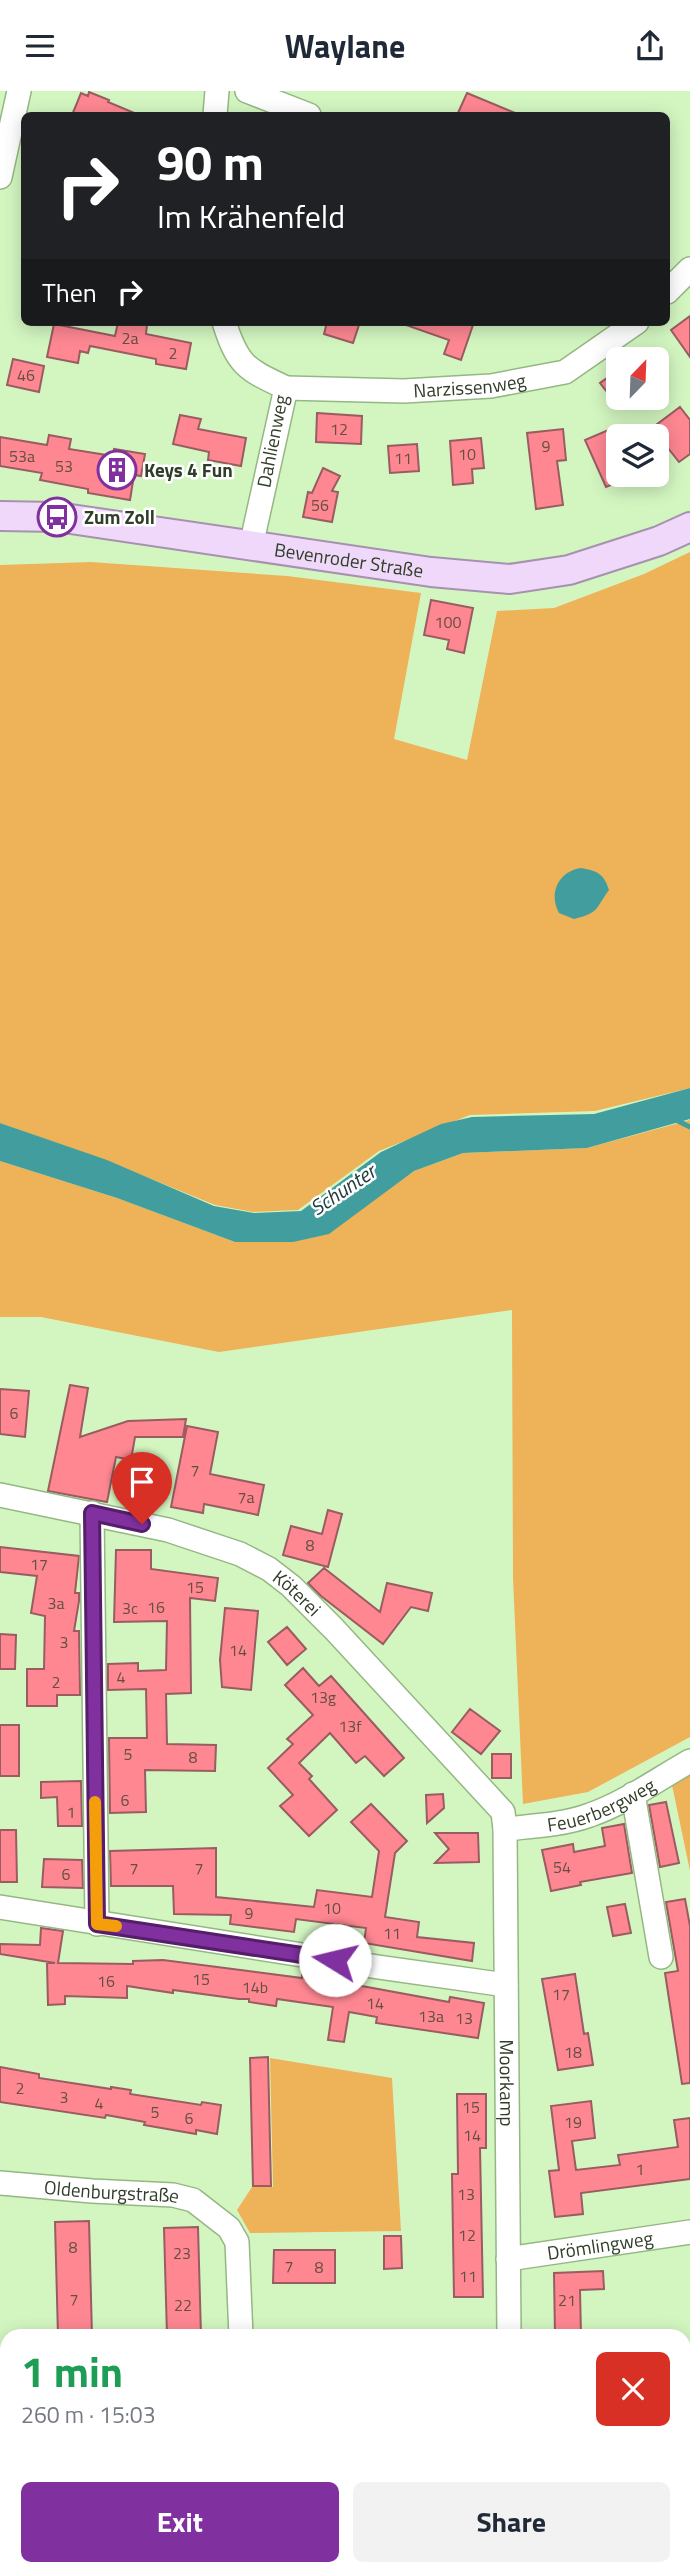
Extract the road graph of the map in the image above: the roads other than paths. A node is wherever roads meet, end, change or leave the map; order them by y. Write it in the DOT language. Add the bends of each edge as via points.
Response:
graph roads {
  1 [pos="19,91"];
  2 [pos="217,91"];
  3 [pos="247,91"];
  4 [pos="215,112"];
  5 [pos="301,112"];
  6 [pos="0,177"];
  7 [pos="690,269"];
  8 [pos="670,289"];
  9 [pos="225,326"];
  10 [pos="631,326"];
  11 [pos="286,388"];
  12 [pos="0,516"];
  13 [pos="690,527"];
  14 [pos="251,546"];
  15 [pos="0,1495"];
  16 [pos="92,1513"];
  17 [pos="690,1761"];
  18 [pos="633,1794"];
  19 [pos="505,1829"];
  20 [pos="0,1907"];
  21 [pos="97,1924"];
  22 [pos="661,1957"];
  23 [pos="506,1985"];
  24 [pos="0,2183"];
  25 [pos="690,2232"];
  26 [pos="508,2259"];
  27 [pos="241,2329"];
  28 [pos="509,2329"];
  1 -- 6 [label="street"];
  2 -- 4 [label="street"];
  3 -- 5 [label="street"];
  7 -- 8 [label="street"];
  9 -- 11 [label="street, Dahlienweg" via="233,352 253,372"];
  10 -- 11 [label="street, Narzissenweg" via="565,372 491,386 404,391"];
  11 -- 14 [label="street, Dahlienweg"];
  12 -- 14 [label="main road, Bevenroder Straße" via="57,517"];
  13 -- 14 [label="main road, Bevenroder Straße" via="569,570 510,579"];
  15 -- 16 [label="street, Köterei"];
  16 -- 19 [label="street, Köterei" via="168,1530 240,1554 269,1569 291,1586 498,1806"];
  16 -- 21 [label="street"];
  17 -- 18 [label="street, Feuerbergweg"];
  18 -- 19 [label="street, Feuerbergweg" via="567,1822"];
  18 -- 22 [label="street"];
  19 -- 23 [label="street, Moorkamp"];
  20 -- 21 [label="street"];
  21 -- 23 [label="street"];
  23 -- 26 [label="street, Moorkamp"];
  24 -- 27 [label="street, Oldenburgstraße" via="193,2200 229,2228 237,2242"];
  25 -- 26 [label="street, Drömlingweg"];
  26 -- 28 [label="street, Moorkamp"];
}
